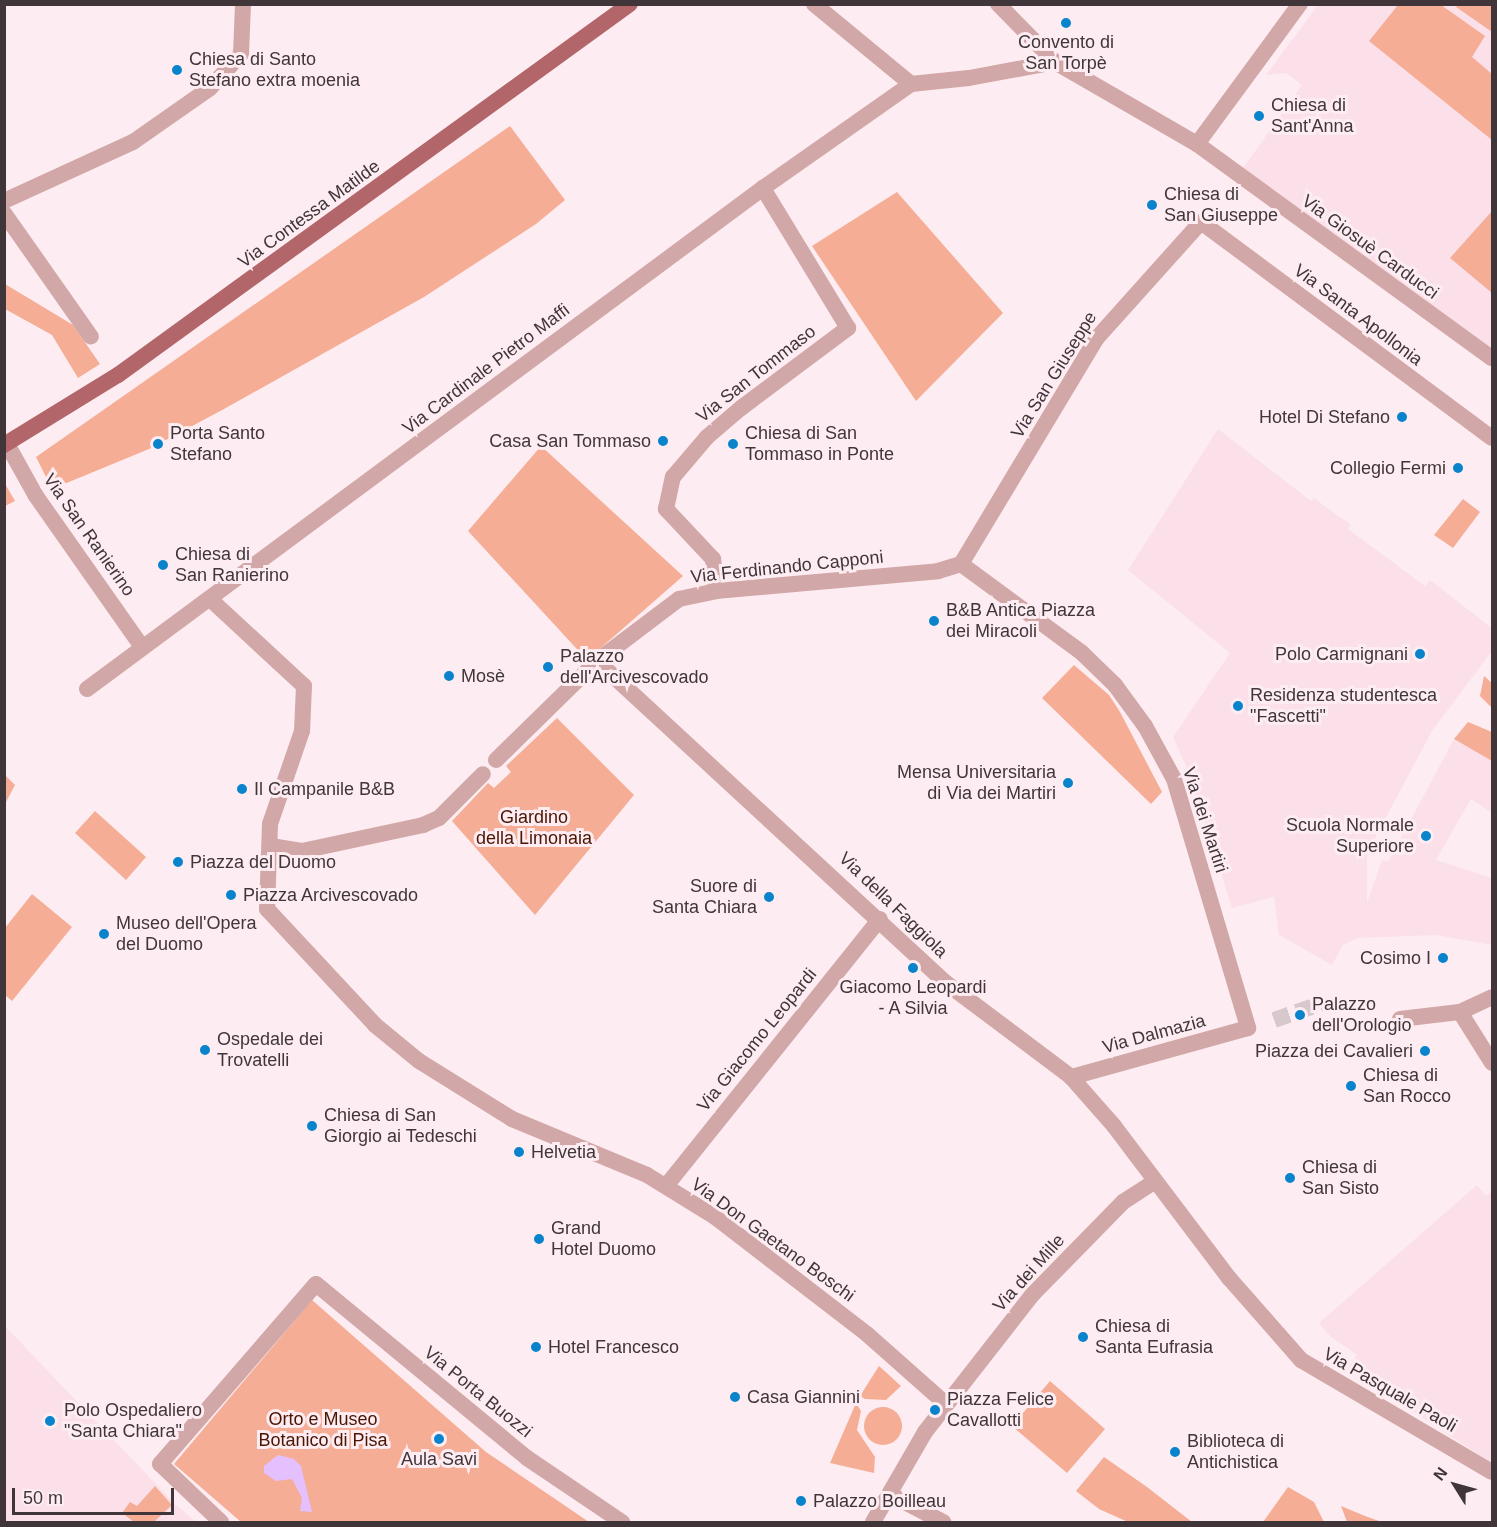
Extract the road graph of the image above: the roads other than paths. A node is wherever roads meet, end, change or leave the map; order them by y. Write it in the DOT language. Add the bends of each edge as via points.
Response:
graph roads {
  1 [pos="243,4"];
  2 [pos="630,4"];
  3 [pos="814,4"];
  4 [pos="998,4"];
  5 [pos="1300,4"];
  6 [pos="1055,62"];
  7 [pos="911,84"];
  8 [pos="1197,144"];
  9 [pos="763,188"];
  10 [pos="4,201"];
  11 [pos="4,213"];
  12 [pos="1201,222"];
  13 [pos="91,336"];
  14 [pos="1492,358"];
  15 [pos="1492,438"];
  16 [pos="6,445"];
  17 [pos="961,564"];
  18 [pos="716,591"];
  19 [pos="210,599"];
  20 [pos="142,647"];
  21 [pos="597,661"];
  22 [pos="87,689"];
  23 [pos="496,760"];
  24 [pos="483,774"];
  25 [pos="271,846"];
  26 [pos="880,919"];
  27 [pos="1492,997"];
  28 [pos="1460,1012"];
  29 [pos="1400,1019"];
  30 [pos="1248,1028"];
  31 [pos="1492,1063"];
  32 [pos="1071,1077"];
  33 [pos="1154,1182"];
  34 [pos="666,1186"];
  35 [pos="946,1404"];
  36 [pos="1492,1472"];
  37 [pos="891,1495"];
  38 [pos="221,1522"];
  39 [pos="622,1522"];
  40 [pos="873,1522"];
  41 [pos="943,1522"];
  1 -- 10 [label="street" via="241,54 210,88 133,142"];
  2 -- 16 [label="main road, Via Contessa Matilde" via="118,375"];
  3 -- 7 [label="street"];
  4 -- 6 [label="street, Via Giosuè Carducci"];
  5 -- 8 [label="street"];
  6 -- 7 [label="street"];
  6 -- 8 [label="street, Via Giosuè Carducci"];
  7 -- 9 [label="street, Via Cardinale Pietro Maffi"];
  8 -- 14 [label="street, Via Giosuè Carducci"];
  9 -- 18 [label="street, Via San Tommaso" via="848,328 732,415 673,477 666,509 713,559"];
  9 -- 19 [label="street, Via Cardinale Pietro Maffi"];
  11 -- 13 [label="street"];
  12 -- 15 [label="street, Via Santa Apollonia"];
  12 -- 17 [label="street, Via San Giuseppe" via="1096,339"];
  16 -- 20 [label="street, Via San Ranierino" via="36,496"];
  17 -- 18 [label="street, Via Ferdinando Capponi" via="938,571"];
  17 -- 30 [label="street, Via dei Martiri" via="1082,653 1115,685 1145,726 1174,779"];
  18 -- 21 [label="street, Via Ferdinando Capponi" via="679,600"];
  19 -- 20 [label="street, Via Cardinale Pietro Maffi"];
  19 -- 25 [label="street" via="304,686 306,698 294,762 270,824"];
  20 -- 22 [label="street, Via Cardinale Pietro Maffi"];
  21 -- 23 [label="street, Via Ferdinando Capponi"];
  21 -- 26 [label="street, Via della Faggiola"];
  24 -- 25 [label="street" via="439,818 312,850 295,852"];
  25 -- 34 [label="street, Via Don Gaetano Boschi" via="267,909 375,1025 419,1061 512,1119 621,1163"];
  26 -- 32 [label="street, Via della Faggiola" via="946,982"];
  26 -- 34 [label="street, Via Giacomo Leopardi"];
  27 -- 28 [label="street"];
  28 -- 29 [label="street"];
  28 -- 31 [label="street"];
  30 -- 32 [label="street, Via Dalmazia"];
  32 -- 33 [label="street, Via della Faggiola" via="1114,1126"];
  33 -- 35 [label="street, Via dei Mille" via="1123,1202 1032,1295"];
  33 -- 36 [label="street, Via Pasquale Paoli" via="1281,1341 1316,1371"];
  34 -- 35 [label="street, Via Don Gaetano Boschi" via="716,1217 875,1341"];
  35 -- 37 [label="street" via="915,1447"];
  37 -- 40 [label="street"];
  37 -- 41 [label="street"];
  38 -- 39 [label="street, Via Porta Buozzi" via="160,1464 316,1284 527,1458"];
}
